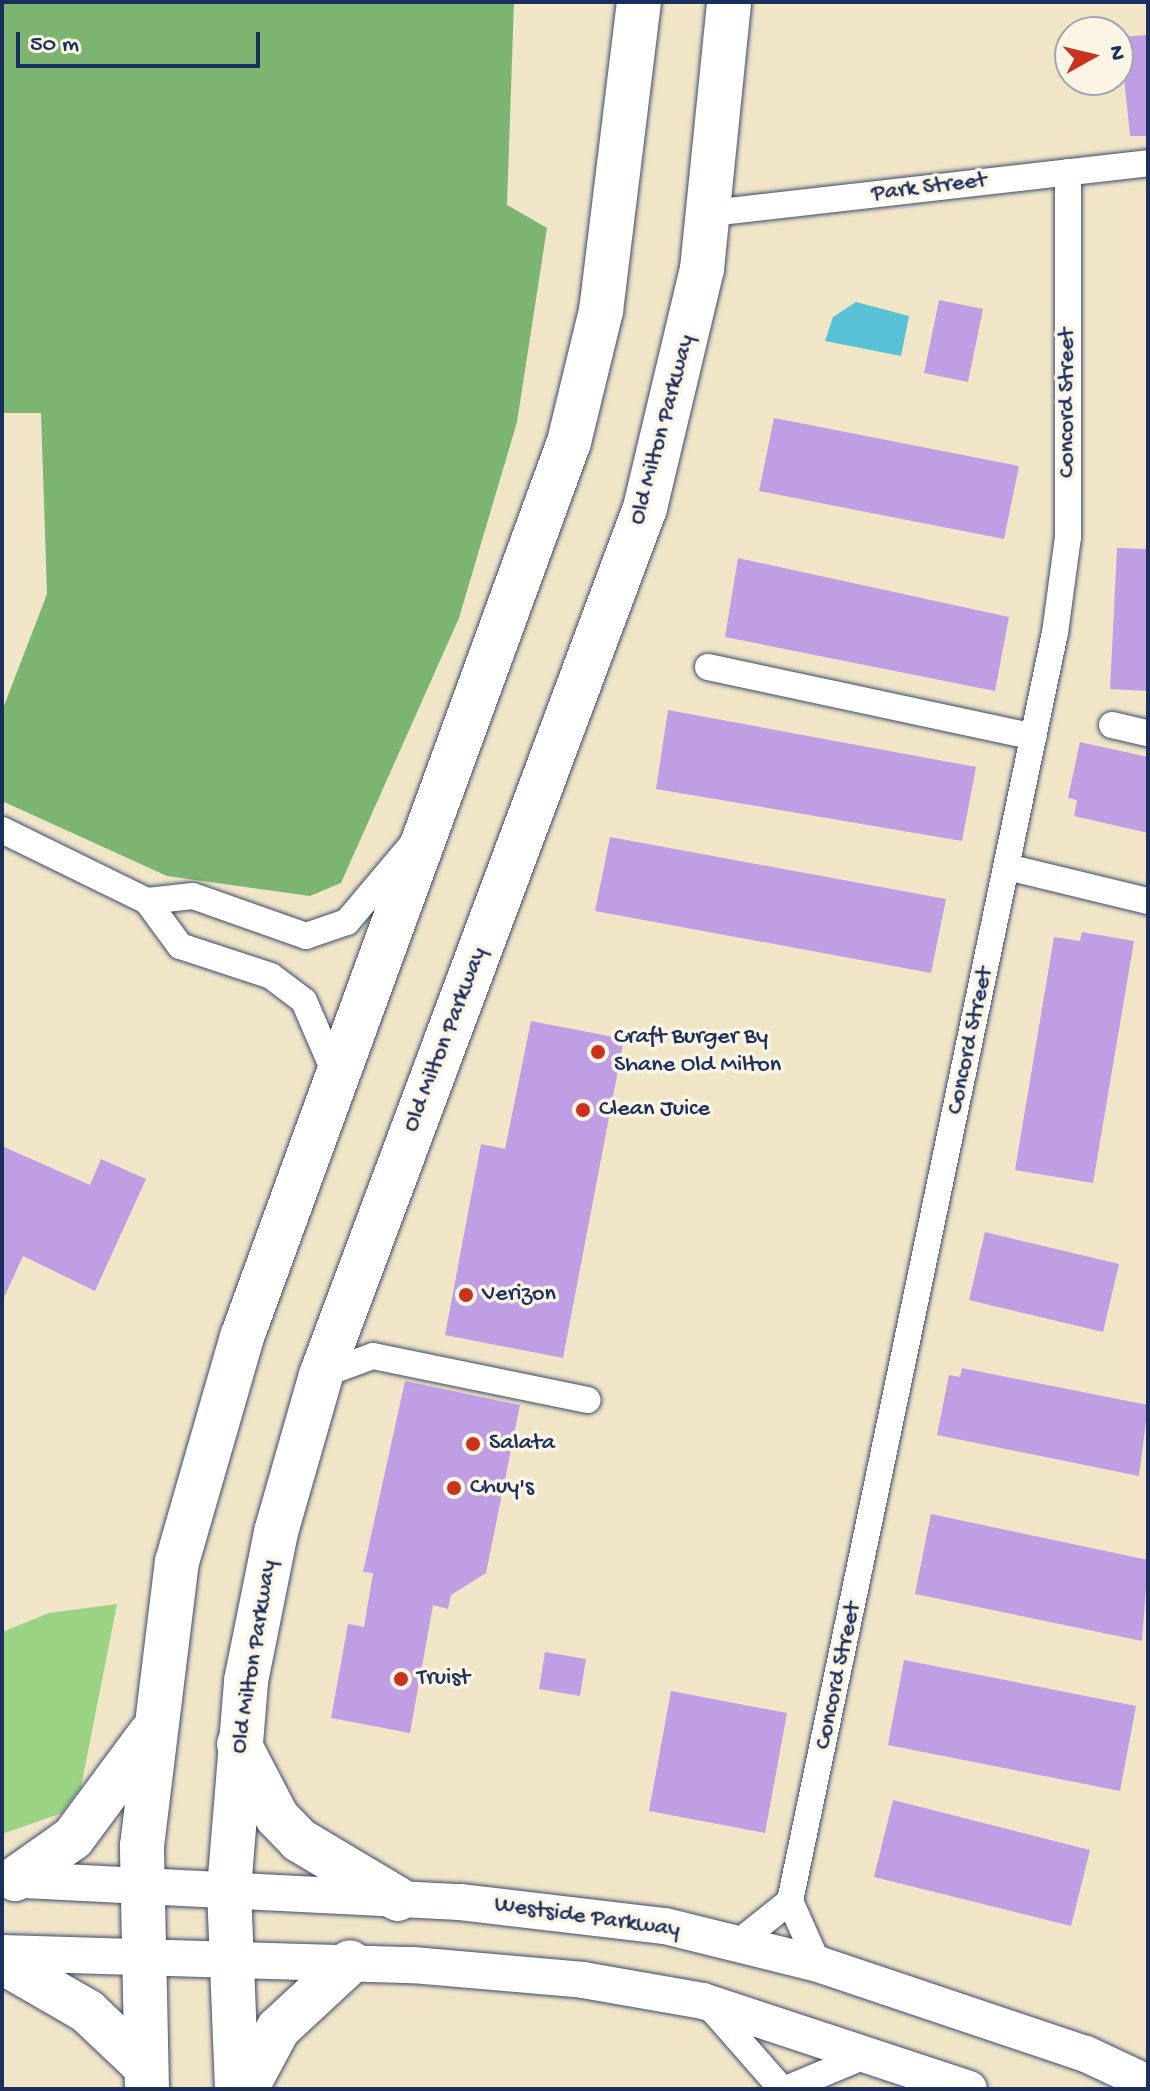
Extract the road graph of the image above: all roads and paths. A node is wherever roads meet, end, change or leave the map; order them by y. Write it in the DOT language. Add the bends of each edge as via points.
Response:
graph roads {
  1 [pos="639,2"];
  2 [pos="729,2"];
  3 [pos="1148,163"];
  4 [pos="1068,172"];
  5 [pos="711,213"];
  6 [pos="708,667"];
  7 [pos="1112,725"];
  8 [pos="1148,733"];
  9 [pos="1034,737"];
  10 [pos="433,823"];
  11 [pos="2,830"];
  12 [pos="1007,867"];
  13 [pos="147,901"];
  14 [pos="1148,901"];
  15 [pos="338,1080"];
  16 [pos="350,1297"];
  17 [pos="373,1356"];
  18 [pos="321,1375"];
  19 [pos="588,1400"];
  20 [pos="151,1732"];
  21 [pos="239,1744"];
  22 [pos="8,1879"];
  23 [pos="140,1885"];
  24 [pos="229,1889"];
  25 [pos="398,1899"];
  26 [pos="790,1901"];
  27 [pos="739,1942"];
  28 [pos="2,1953"];
  29 [pos="139,1954"];
  30 [pos="227,1958"];
  31 [pos="2,1962"];
  32 [pos="350,1962"];
  33 [pos="818,1964"];
  34 [pos="703,2001"];
  35 [pos="876,2053"];
  36 [pos="146,2077"];
  37 [pos="1148,2083"];
  38 [pos="237,2089"];
  39 [pos="246,2089"];
  40 [pos="784,2089"];
  41 [pos="969,2089"];
  1 -- 10 [label="highway" via="601,311 569,442"];
  2 -- 5 [label="highway, Old Milton Parkway"];
  3 -- 4 [label="street, Park Street"];
  4 -- 5 [label="street, Park Street"];
  4 -- 9 [label="street, Concord Street" via="1068,537"];
  5 -- 16 [label="highway, Old Milton Parkway" via="685,356 645,508"];
  6 -- 9 [label="street"];
  7 -- 8 [label="street"];
  9 -- 12 [label="street, Concord Street"];
  10 -- 13 [label="street" via="347,922 306,936 193,896"];
  10 -- 15 [label="highway"];
  11 -- 13 [label="street"];
  12 -- 14 [label="street"];
  12 -- 26 [label="street, Concord Street"];
  13 -- 15 [label="street" via="180,946 271,976 304,1001"];
  15 -- 20 [label="highway" via="198,1480"];
  16 -- 17 [label="street"];
  16 -- 18 [label="highway, Old Milton Parkway"];
  17 -- 18 [label="street"];
  17 -- 19 [label="street"];
  18 -- 21 [label="highway, Old Milton Parkway" via="276,1532"];
  20 -- 22 [label="highway" via="73,1838"];
  20 -- 23 [label="highway"];
  21 -- 24 [label="highway, Old Milton Parkway"];
  21 -- 25 [label="highway" via="277,1817 299,1840"];
  22 -- 23 [label="main road, Westside Parkway"];
  23 -- 24 [label="main road, Westside Parkway"];
  23 -- 29 [label="highway"];
  24 -- 25 [label="main road, Westside Parkway"];
  24 -- 30 [label="highway, Old Milton Parkway"];
  25 -- 27 [label="main road, Westside Parkway" via="586,1914"];
  26 -- 27 [label="street"];
  26 -- 33 [label="street"];
  27 -- 33 [label="main road, Westside Parkway"];
  28 -- 29 [label="main road"];
  29 -- 30 [label="main road"];
  29 -- 36 [label="highway"];
  30 -- 32 [label="main road"];
  30 -- 38 [label="highway, Old Milton Parkway"];
  31 -- 36 [label="highway" via="87,2011"];
  32 -- 34 [label="main road" via="527,1972"];
  32 -- 39 [label="highway" via="293,2011"];
  33 -- 37 [label="main road, Westside Parkway" via="1086,2054"];
  34 -- 35 [label="main road"];
  34 -- 40 [label="street"];
  35 -- 40 [label="street" via="817,2070"];
  35 -- 41 [label="main road"];
}
